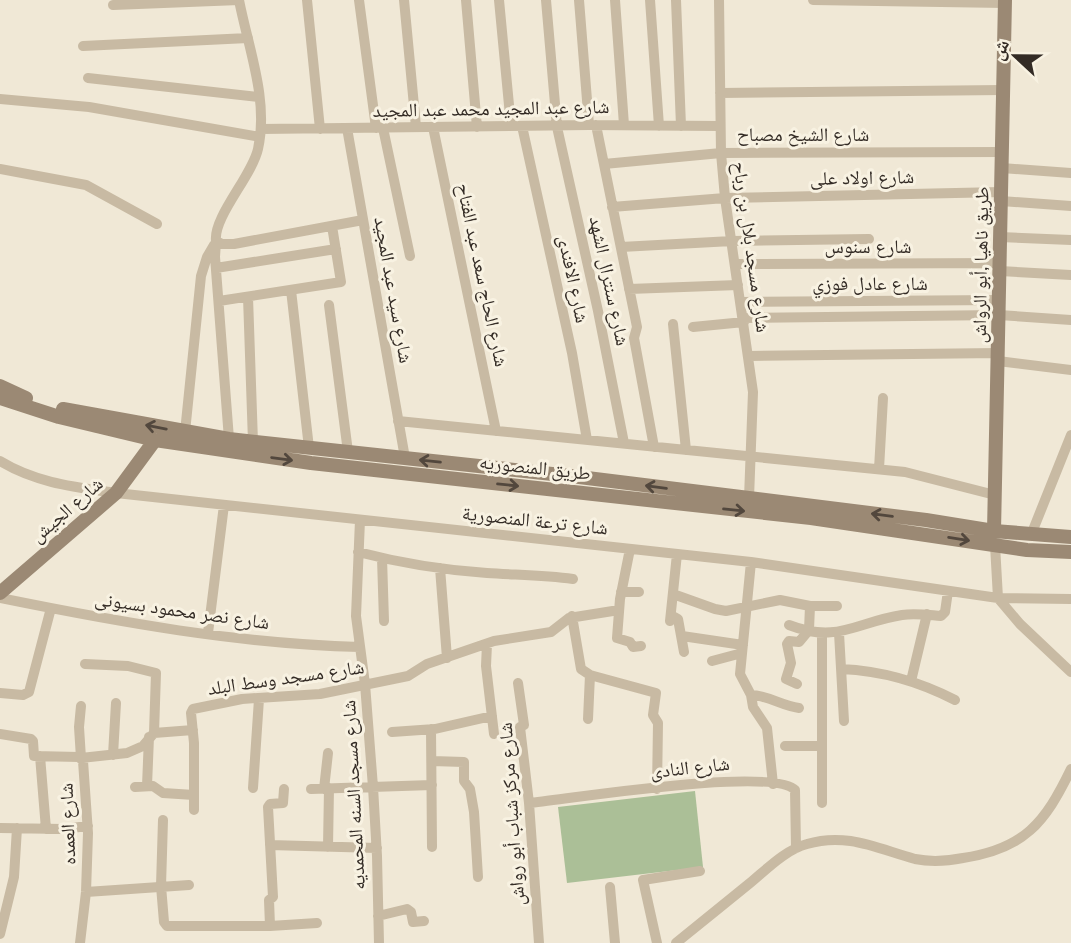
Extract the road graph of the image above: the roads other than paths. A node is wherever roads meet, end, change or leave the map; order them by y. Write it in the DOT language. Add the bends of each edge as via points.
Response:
graph roads {
  1 [pos="307,0"];
  2 [pos="359,0"];
  3 [pos="404,0"];
  4 [pos="466,0"];
  5 [pos="499,0"];
  6 [pos="547,0"];
  7 [pos="579,0"];
  8 [pos="615,0"];
  9 [pos="650,0"];
  10 [pos="676,0"];
  11 [pos="719,0"];
  12 [pos="813,0"];
  13 [pos="1005,2"];
  14 [pos="113,5"];
  15 [pos="248,38"];
  16 [pos="83,46"];
  17 [pos="88,78"];
  18 [pos="1003,90"];
  19 [pos="720,93"];
  20 [pos="258,97"];
  21 [pos="0,99"];
  22 [pos="593,125"];
  23 [pos="624,125"];
  24 [pos="516,126"];
  25 [pos="659,126"];
  26 [pos="681,126"];
  27 [pos="720,126"];
  28 [pos="416,127"];
  29 [pos="433,127"];
  30 [pos="477,127"];
  31 [pos="557,127"];
  32 [pos="347,128"];
  33 [pos="379,128"];
  34 [pos="320,129"];
  35 [pos="261,133"];
  36 [pos="1002,152"];
  37 [pos="721,153"];
  38 [pos="604,164"];
  39 [pos="1002,167"];
  40 [pos="0,169"];
  41 [pos="1071,173"];
  42 [pos="1001,197"];
  43 [pos="725,198"];
  44 [pos="1071,206"];
  45 [pos="612,207"];
  46 [pos="363,220"];
  47 [pos="157,224"];
  48 [pos="332,226"];
  49 [pos="1000,237"];
  50 [pos="869,239"];
  51 [pos="1071,240"];
  52 [pos="216,241"];
  53 [pos="732,241"];
  54 [pos="621,247"];
  55 [pos="337,249"];
  56 [pos="410,256"];
  57 [pos="735,264"];
  58 [pos="1000,267"];
  59 [pos="216,268"];
  60 [pos="1071,275"];
  61 [pos="738,285"];
  62 [pos="291,289"];
  63 [pos="629,289"];
  64 [pos="248,297"];
  65 [pos="219,301"];
  66 [pos="741,302"];
  67 [pos="329,305"];
  68 [pos="999,308"];
  69 [pos="743,320"];
  70 [pos="1071,320"];
  71 [pos="673,324"];
  72 [pos="693,327"];
  73 [pos="749,356"];
  74 [pos="998,357"];
  75 [pos="1071,370"];
  76 [pos="0,386"];
  77 [pos="0,398"];
  78 [pos="883,398"];
  79 [pos="398,421"];
  80 [pos="496,431"];
  81 [pos="186,432"];
  82 [pos="1071,435"];
  83 [pos="229,439"];
  84 [pos="587,440"];
  85 [pos="253,442"];
  86 [pos="624,443"];
  87 [pos="151,446"];
  88 [pos="654,447"];
  89 [pos="309,448"];
  90 [pos="687,450"];
  91 [pos="348,452"];
  92 [pos="751,456"];
  93 [pos="405,458"];
  94 [pos="0,461"];
  95 [pos="879,469"];
  96 [pos="571,476"];
  97 [pos="121,487"];
  98 [pos="568,491"];
  99 [pos="995,495"];
  100 [pos="749,498"];
  101 [pos="224,505"];
  102 [pos="360,520"];
  103 [pos="1031,535"];
  104 [pos="1071,537"];
  105 [pos="995,538"];
  106 [pos="630,549"];
  107 [pos="358,552"];
  108 [pos="1071,552"];
  109 [pos="677,554"];
  110 [pos="382,558"];
  111 [pos="751,562"];
  112 [pos="440,568"];
  113 [pos="573,579"];
  114 [pos="948,591"];
  115 [pos="621,592"];
  116 [pos="639,592"];
  117 [pos="673,594"];
  118 [pos="0,596"];
  119 [pos="998,598"];
  120 [pos="1071,599"];
  121 [pos="747,606"];
  122 [pos="810,606"];
  123 [pos="837,606"];
  124 [pos="51,608"];
  125 [pos="619,610"];
  126 [pos="927,614"];
  127 [pos="572,616"];
  128 [pos="384,621"];
  129 [pos="789,625"];
  130 [pos="808,632"];
  131 [pos="208,633"];
  132 [pos="839,633"];
  133 [pos="822,634"];
  134 [pos="682,636"];
  135 [pos="486,644"];
  136 [pos="641,646"];
  137 [pos="360,647"];
  138 [pos="743,649"];
  139 [pos="684,652"];
  140 [pos="447,658"];
  141 [pos="712,661"];
  142 [pos="85,664"];
  143 [pos="841,669"];
  144 [pos="1071,672"];
  145 [pos="590,675"];
  146 [pos="911,681"];
  147 [pos="365,684"];
  148 [pos="518,684"];
  149 [pos="797,684"];
  150 [pos="0,693"];
  151 [pos="751,695"];
  152 [pos="259,699"];
  153 [pos="955,700"];
  154 [pos="117,703"];
  155 [pos="81,706"];
  156 [pos="799,708"];
  157 [pos="492,716"];
  158 [pos="588,719"];
  159 [pos="844,721"];
  160 [pos="431,729"];
  161 [pos="193,730"];
  162 [pos="392,732"];
  163 [pos="0,734"];
  164 [pos="494,734"];
  165 [pos="152,735"];
  166 [pos="785,746"];
  167 [pos="822,747"];
  168 [pos="328,753"];
  169 [pos="113,755"];
  170 [pos="40,756"];
  171 [pos="81,758"];
  172 [pos="432,761"];
  173 [pos="1071,769"];
  174 [pos="773,784"];
  175 [pos="432,785"];
  176 [pos="147,786"];
  177 [pos="135,787"];
  178 [pos="373,787"];
  179 [pos="253,788"];
  180 [pos="327,788"];
  181 [pos="284,789"];
  182 [pos="311,789"];
  183 [pos="657,789"];
  184 [pos="194,795"];
  185 [pos="529,803"];
  186 [pos="822,803"];
  187 [pos="194,810"];
  188 [pos="163,820"];
  189 [pos="88,827"];
  190 [pos="0,828"];
  191 [pos="17,828"];
  192 [pos="46,829"];
  193 [pos="270,845"];
  194 [pos="328,848"];
  195 [pos="377,848"];
  196 [pos="432,848"];
  197 [pos="796,848"];
  198 [pos="700,871"];
  199 [pos="0,877"];
  200 [pos="14,877"];
  201 [pos="478,877"];
  202 [pos="161,886"];
  203 [pos="189,886"];
  204 [pos="610,887"];
  205 [pos="86,892"];
  206 [pos="378,916"];
  207 [pos="424,921"];
  208 [pos="317,923"];
  209 [pos="270,926"];
  210 [pos="0,934"];
  211 [pos="80,943"];
  212 [pos="379,943"];
  213 [pos="539,943"];
  214 [pos="615,943"];
  215 [pos="657,943"];
  216 [pos="676,943"];
  1 -- 34 [label="street"];
  2 -- 33 [label="street"];
  3 -- 28 [label="street"];
  4 -- 30 [label="street"];
  5 -- 24 [label="street, شارع الافندى"];
  6 -- 31 [label="street, شارع سنترال الشهد"];
  7 -- 22 [label="street"];
  8 -- 23 [label="street"];
  9 -- 25 [label="street"];
  10 -- 26 [label="street"];
  11 -- 19 [label="street, شارع مسجد بلال بن رباح"];
  12 -- 13 [label="street"];
  13 -- 18 [label="main road, طريق ناهيا ,أبو الرواش"];
  14 -- 15 [label="street" via="239,0"];
  15 -- 16 [label="street"];
  15 -- 20 [label="street"];
  17 -- 20 [label="street"];
  18 -- 19 [label="street"];
  18 -- 36 [label="main road, طريق ناهيا ,أبو الرواش"];
  19 -- 27 [label="street, شارع مسجد بلال بن رباح"];
  20 -- 35 [label="street"];
  21 -- 35 [label="street, شارع عبد المجيد محمد عبد المجيد" via="89,107"];
  22 -- 23 [label="street, شارع عبد المجيد محمد عبد المجيد"];
  22 -- 31 [label="street, شارع عبد المجيد محمد عبد المجيد"];
  22 -- 38 [label="street"];
  23 -- 25 [label="street, شارع عبد المجيد محمد عبد المجيد"];
  24 -- 30 [label="street, شارع عبد المجيد محمد عبد المجيد"];
  24 -- 31 [label="street, شارع عبد المجيد محمد عبد المجيد"];
  24 -- 84 [label="street, شارع الافندى" via="572,353"];
  25 -- 26 [label="street, شارع عبد المجيد محمد عبد المجيد"];
  26 -- 27 [label="street, شارع عبد المجيد محمد عبد المجيد"];
  27 -- 37 [label="street, شارع مسجد بلال بن رباح"];
  28 -- 29 [label="street, شارع عبد المجيد محمد عبد المجيد"];
  28 -- 33 [label="street, شارع عبد المجيد محمد عبد المجيد"];
  29 -- 30 [label="street, شارع عبد المجيد محمد عبد المجيد"];
  29 -- 80 [label="street, شارع الحاج سعد عبد الفتاح"];
  31 -- 86 [label="street, شارع سنترال الشهد"];
  32 -- 33 [label="street, شارع عبد المجيد محمد عبد المجيد"];
  32 -- 34 [label="street, شارع عبد المجيد محمد عبد المجيد"];
  32 -- 46 [label="street, شارع سيد عبد المجيد"];
  33 -- 56 [label="street"];
  34 -- 35 [label="street, شارع عبد المجيد محمد عبد المجيد"];
  35 -- 52 [label="street" via="251,168 221,221"];
  36 -- 37 [label="street, شارع الشيخ مصباح"];
  36 -- 39 [label="main road, طريق ناهيا ,أبو الرواش"];
  37 -- 38 [label="street, شارع الشيخ مصباح"];
  37 -- 43 [label="street, شارع مسجد بلال بن رباح"];
  38 -- 45 [label="street"];
  39 -- 41 [label="street"];
  39 -- 42 [label="main road, طريق ناهيا ,أبو الرواش"];
  40 -- 47 [label="street" via="86,185"];
  42 -- 43 [label="street, شارع اولاد على"];
  42 -- 44 [label="street, شارع اولاد على"];
  42 -- 49 [label="main road, طريق ناهيا ,أبو الرواش"];
  43 -- 45 [label="street, شارع اولاد على"];
  43 -- 53 [label="street, شارع مسجد بلال بن رباح"];
  45 -- 54 [label="street"];
  46 -- 48 [label="street"];
  46 -- 79 [label="street, شارع سيد عبد المجيد"];
  48 -- 52 [label="street" via="234,244"];
  48 -- 55 [label="street"];
  49 -- 51 [label="street"];
  49 -- 58 [label="main road, طريق ناهيا ,أبو الرواش"];
  50 -- 53 [label="street"];
  52 -- 59 [label="street"];
  52 -- 81 [label="street" via="201,276"];
  53 -- 54 [label="street"];
  53 -- 57 [label="street, شارع مسجد بلال بن رباح"];
  54 -- 63 [label="street"];
  55 -- 59 [label="street"];
  55 -- 62 [label="street" via="341,282"];
  57 -- 58 [label="street, شارع سنوس"];
  57 -- 61 [label="street, شارع مسجد بلال بن رباح"];
  58 -- 60 [label="street, شارع سنوس"];
  58 -- 68 [label="main road, طريق ناهيا ,أبو الرواش"];
  59 -- 65 [label="street"];
  61 -- 63 [label="street"];
  61 -- 66 [label="street, شارع مسجد بلال بن رباح"];
  62 -- 64 [label="street"];
  62 -- 89 [label="street"];
  63 -- 88 [label="street"];
  64 -- 65 [label="street"];
  64 -- 85 [label="street"];
  65 -- 83 [label="street"];
  66 -- 68 [label="street, شارع عادل فوزي"];
  66 -- 69 [label="street, شارع مسجد بلال بن رباح"];
  67 -- 91 [label="street"];
  68 -- 69 [label="street"];
  68 -- 70 [label="street"];
  68 -- 74 [label="main road, طريق ناهيا ,أبو الرواش"];
  69 -- 72 [label="street"];
  69 -- 73 [label="street, شارع مسجد بلال بن رباح"];
  71 -- 90 [label="street"];
  73 -- 74 [label="street"];
  73 -- 92 [label="street, شارع مسجد بلال بن رباح"];
  74 -- 75 [label="street"];
  74 -- 99 [label="main road, طريق ناهيا ,أبو الرواش"];
  81 -- 76 [label="main road, طريق المنصوريه, one-way" via="65,409"];
  77 -- 87 [label="main road, طريق المنصوريه"];
  78 -- 95 [label="street"];
  79 -- 80 [label="street"];
  79 -- 93 [label="street, شارع سيد عبد المجيد"];
  80 -- 84 [label="street"];
  81 -- 83 [label="main road, طريق المنصوريه"];
  82 -- 103 [label="street"];
  83 -- 85 [label="main road, طريق المنصوريه"];
  84 -- 86 [label="street"];
  85 -- 89 [label="main road, طريق المنصوريه"];
  86 -- 88 [label="street"];
  87 -- 97 [label="main road, شارع الجيش"];
  87 -- 98 [label="main road, طريق المنصوريه, one-way"];
  88 -- 90 [label="street"];
  89 -- 91 [label="main road, طريق المنصوريه"];
  90 -- 92 [label="street"];
  91 -- 93 [label="main road, طريق المنصوريه"];
  92 -- 95 [label="street"];
  92 -- 100 [label="street, شارع مسجد بلال بن رباح"];
  96 -- 93 [label="main road, طريق المنصوريه, one-way"];
  94 -- 97 [label="street, شارع ترعة المنصورية" via="49,483"];
  95 -- 99 [label="street" via="918,474"];
  96 -- 98 [label="main road"];
  100 -- 96 [label="main road, طريق المنصوريه, one-way"];
  97 -- 101 [label="street, شارع ترعة المنصورية"];
  97 -- 118 [label="main road, شارع الجيش"];
  98 -- 105 [label="main road, طريق المنصوريه, one-way"];
  99 -- 105 [label="main road, طريق ناهيا ,أبو الرواش"];
  105 -- 100 [label="main road, طريق المنصوريه, one-way"];
  101 -- 102 [label="street, شارع ترعة المنصورية"];
  101 -- 131 [label="street"];
  102 -- 106 [label="street, شارع ترعة المنصورية"];
  102 -- 107 [label="street, شارع مسجد السنه المحمديه"];
  103 -- 104 [label="main road, طريق المنصوريه"];
  103 -- 105 [label="main road, طريق المنصوريه"];
  105 -- 108 [label="main road, طريق المنصوريه" via="1027,550"];
  105 -- 119 [label="street"];
  106 -- 109 [label="street, شارع ترعة المنصورية"];
  106 -- 115 [label="street"];
  107 -- 110 [label="street"];
  107 -- 137 [label="street, شارع مسجد السنه المحمديه"];
  109 -- 111 [label="street, شارع ترعة المنصورية"];
  109 -- 117 [label="street"];
  110 -- 112 [label="street"];
  110 -- 128 [label="street"];
  111 -- 114 [label="street, شارع ترعة المنصورية"];
  111 -- 121 [label="street"];
  112 -- 113 [label="street"];
  112 -- 140 [label="street"];
  114 -- 119 [label="street, شارع ترعة المنصورية"];
  114 -- 126 [label="street" via="944,614"];
  115 -- 116 [label="street"];
  115 -- 125 [label="street"];
  117 -- 121 [label="street" via="726,611"];
  117 -- 134 [label="street" via="670,618 678,619"];
  118 -- 124 [label="street, شارع نصر محمود بسيونى"];
  119 -- 120 [label="street, شارع ترعة المنصورية"];
  119 -- 144 [label="street"];
  121 -- 122 [label="street" via="780,600"];
  121 -- 138 [label="street"];
  122 -- 123 [label="street"];
  122 -- 130 [label="street"];
  124 -- 131 [label="street, شارع نصر محمود بسيونى"];
  124 -- 150 [label="street" via="28,694"];
  125 -- 127 [label="street, شارع مسجد وسط البلد"];
  125 -- 136 [label="street" via="617,639"];
  126 -- 132 [label="street" via="903,614"];
  126 -- 146 [label="street"];
  127 -- 135 [label="street, شارع مسجد وسط البلد" via="551,632"];
  127 -- 145 [label="street" via="581,669"];
  129 -- 130 [label="street"];
  130 -- 133 [label="street"];
  130 -- 149 [label="street" via="798,642 787,643 786,679"];
  131 -- 137 [label="street, شارع نصر محمود بسيونى"];
  132 -- 133 [label="street"];
  132 -- 143 [label="street"];
  133 -- 167 [label="street"];
  134 -- 138 [label="street"];
  134 -- 139 [label="street"];
  135 -- 140 [label="street, شارع مسجد وسط البلد"];
  135 -- 157 [label="street"];
  137 -- 147 [label="street, شارع مسجد السنه المحمديه"];
  138 -- 141 [label="street"];
  138 -- 151 [label="street" via="740,674"];
  140 -- 147 [label="street, شارع مسجد وسط البلد" via="408,676"];
  142 -- 165 [label="street" via="156,673"];
  143 -- 146 [label="street"];
  143 -- 159 [label="street"];
  145 -- 158 [label="street"];
  145 -- 183 [label="street" via="656,692"];
  146 -- 153 [label="street"];
  147 -- 152 [label="street, شارع مسجد وسط البلد" via="320,694"];
  147 -- 178 [label="street, شارع مسجد السنه المحمديه"];
  148 -- 185 [label="street, شارع مركز شباب أبو رواش"];
  151 -- 156 [label="street"];
  151 -- 174 [label="street" via="767,728"];
  152 -- 161 [label="street, شارع مسجد وسط البلد" via="195,709 191,713"];
  152 -- 179 [label="street"];
  154 -- 169 [label="street"];
  155 -- 171 [label="street"];
  157 -- 160 [label="street"];
  157 -- 164 [label="street"];
  160 -- 162 [label="street"];
  160 -- 172 [label="street"];
  161 -- 165 [label="street"];
  161 -- 184 [label="street"];
  163 -- 170 [label="street" via="31,739 34,756"];
  165 -- 169 [label="street" via="143,746"];
  165 -- 176 [label="street"];
  166 -- 167 [label="street"];
  167 -- 186 [label="street"];
  168 -- 180 [label="street"];
  169 -- 171 [label="street"];
  170 -- 171 [label="street, شارع العمده"];
  170 -- 192 [label="street"];
  171 -- 189 [label="street, شارع العمده"];
  172 -- 175 [label="street"];
  172 -- 201 [label="street" via="464,762 464,781 474,812"];
  173 -- 197 [label="street" via="1035,827 989,854 918,859 865,842 838,841"];
  174 -- 183 [label="street, شارع النادى" via="746,780"];
  174 -- 197 [label="street" via="795,790"];
  175 -- 178 [label="street"];
  175 -- 196 [label="street"];
  176 -- 177 [label="street"];
  176 -- 184 [label="street" via="163,793"];
  178 -- 180 [label="street"];
  178 -- 195 [label="street, شارع مسجد السنه المحمديه"];
  180 -- 182 [label="street"];
  180 -- 194 [label="street"];
  181 -- 193 [label="street" via="283,803 268,807"];
  183 -- 185 [label="street, شارع النادى"];
  184 -- 187 [label="street"];
  185 -- 213 [label="street, شارع مركز شباب أبو رواش"];
  188 -- 202 [label="street"];
  189 -- 192 [label="street"];
  189 -- 205 [label="street, شارع العمده"];
  190 -- 191 [label="street"];
  191 -- 192 [label="street"];
  191 -- 200 [label="street"];
  193 -- 194 [label="street"];
  193 -- 209 [label="street" via="274,898 269,900"];
  194 -- 195 [label="street"];
  195 -- 206 [label="street, شارع مسجد السنه المحمديه"];
  197 -- 216 [label="street"];
  198 -- 215 [label="street" via="643,880"];
  199 -- 200 [label="street"];
  200 -- 210 [label="street"];
  202 -- 203 [label="street"];
  202 -- 205 [label="street"];
  202 -- 209 [label="street" via="168,926"];
  204 -- 214 [label="street"];
  205 -- 211 [label="street, شارع العمده"];
  206 -- 207 [label="street" via="407,909 413,922"];
  206 -- 212 [label="street, شارع مسجد السنه المحمديه"];
  208 -- 209 [label="street"];
}
